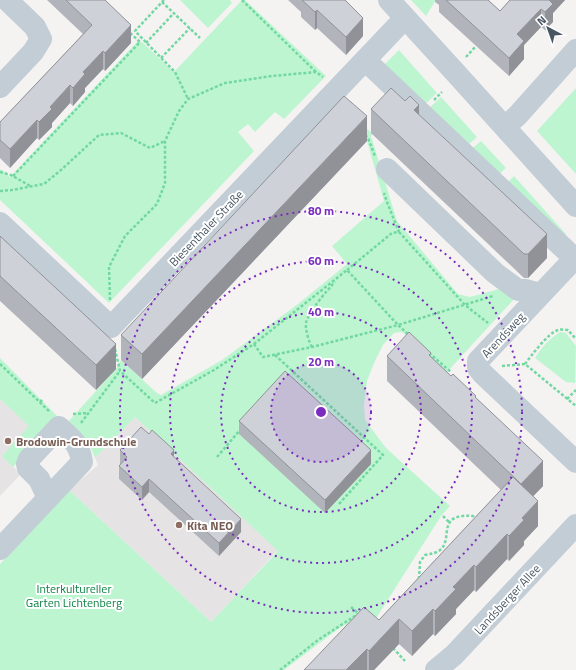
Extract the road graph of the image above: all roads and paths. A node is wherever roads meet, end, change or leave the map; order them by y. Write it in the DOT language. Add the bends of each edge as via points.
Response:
graph roads {
  1 [pos="7,0"];
  2 [pos="242,0"];
  3 [pos="389,0"];
  4 [pos="163,1"];
  5 [pos="174,13"];
  6 [pos="405,18"];
  7 [pos="190,28"];
  8 [pos="546,29"];
  9 [pos="129,32"];
  10 [pos="200,38"];
  11 [pos="556,38"];
  12 [pos="146,43"];
  13 [pos="476,46"];
  14 [pos="576,50"];
  15 [pos="161,58"];
  16 [pos="465,58"];
  17 [pos="365,60"];
  18 [pos="316,72"];
  19 [pos="323,77"];
  20 [pos="0,86"];
  21 [pos="188,99"];
  22 [pos="505,127"];
  23 [pos="362,133"];
  24 [pos="165,141"];
  25 [pos="382,171"];
  26 [pos="0,172"];
  27 [pos="13,176"];
  28 [pos="32,187"];
  29 [pos="0,191"];
  30 [pos="576,206"];
  31 [pos="0,223"];
  32 [pos="400,232"];
  33 [pos="575,258"];
  34 [pos="347,270"];
  35 [pos="540,294"];
  36 [pos="465,304"];
  37 [pos="110,306"];
  38 [pos="398,325"];
  39 [pos="492,327"];
  40 [pos="576,339"];
  41 [pos="416,341"];
  42 [pos="114,343"];
  43 [pos="254,344"];
  44 [pos="312,347"];
  45 [pos="427,351"];
  46 [pos="274,355"];
  47 [pos="0,364"];
  48 [pos="525,364"];
  49 [pos="120,371"];
  50 [pos="451,372"];
  51 [pos="486,377"];
  52 [pos="576,390"];
  53 [pos="43,399"];
  54 [pos="566,399"];
  55 [pos="40,402"];
  56 [pos="576,406"];
  57 [pos="89,413"];
  58 [pos="53,415"];
  59 [pos="242,428"];
  60 [pos="217,457"];
  61 [pos="576,462"];
  62 [pos="48,498"];
  63 [pos="339,504"];
  64 [pos="443,516"];
  65 [pos="449,522"];
  66 [pos="477,522"];
  67 [pos="576,525"];
  68 [pos="0,549"];
  69 [pos="422,581"];
  70 [pos="352,607"];
  71 [pos="358,614"];
  72 [pos="364,619"];
  73 [pos="392,646"];
  74 [pos="405,661"];
  75 [pos="280,670"];
  76 [pos="436,670"];
  1 -- 20 [label="street" via="35,27 41,39 33,52"];
  2 -- 18 [label="path"];
  3 -- 6 [label="street"];
  4 -- 5 [label="path"];
  4 -- 12 [label="path" via="135,31"];
  5 -- 7 [label="path"];
  5 -- 12 [label="path"];
  6 -- 17 [label="street, Biesenthaler Straße"];
  6 -- 22 [label="street"];
  7 -- 10 [label="path"];
  7 -- 15 [label="path"];
  8 -- 11 [label="path"];
  9 -- 27 [label="path" via="140,42"];
  12 -- 15 [label="path"];
  13 -- 16 [label="path"];
  14 -- 22 [label="street"];
  15 -- 21 [label="path" via="175,72"];
  17 -- 31 [label="street, Biesenthaler Straße" via="111,327"];
  17 -- 33 [label="street"];
  18 -- 19 [label="path"];
  18 -- 21 [label="path" via="225,83"];
  21 -- 24 [label="path" via="179,111"];
  22 -- 30 [label="street"];
  23 -- 25 [label="path" via="368,138"];
  24 -- 28 [label="path" via="150,148 121,133 99,136 44,184"];
  24 -- 37 [label="path" via="165,183 157,204 125,236 109,267"];
  25 -- 32 [label="path" via="387,202"];
  25 -- 35 [label="street" via="495,273 518,290"];
  26 -- 27 [label="path"];
  27 -- 28 [label="path"];
  28 -- 29 [label="path"];
  32 -- 34 [label="path" via="392,233"];
  32 -- 36 [label="path"];
  33 -- 35 [label="street, Arendsweg"];
  34 -- 38 [label="path"];
  34 -- 43 [label="path"];
  34 -- 44 [label="path" via="334,282 306,323"];
  35 -- 51 [label="street, Arendsweg" via="478,361 478,368"];
  36 -- 38 [label="path"];
  36 -- 39 [label="path"];
  38 -- 41 [label="path"];
  38 -- 44 [label="path"];
  40 -- 48 [label="path" via="568,330 558,330"];
  42 -- 49 [label="path"];
  43 -- 46 [label="path" via="263,357"];
  43 -- 49 [label="path" via="155,403"];
  44 -- 46 [label="path"];
  45 -- 50 [label="path"];
  46 -- 63 [label="path" via="383,455"];
  47 -- 55 [label="path"];
  48 -- 51 [label="path" via="495,368"];
  48 -- 54 [label="path"];
  49 -- 57 [label="path"];
  51 -- 61 [label="street, Arendsweg"];
  52 -- 54 [label="path"];
  53 -- 55 [label="path"];
  54 -- 56 [label="path"];
  55 -- 58 [label="path"];
  59 -- 60 [label="path"];
  62 -- 68 [label="street"];
  64 -- 65 [label="path"];
  65 -- 66 [label="path" via="466,515 473,516"];
  65 -- 69 [label="path" via="441,549 425,555 420,562 418,584"];
  67 -- 76 [label="street, Landsberger Allee" via="454,655"];
  70 -- 71 [label="path"];
  71 -- 72 [label="path"];
  71 -- 75 [label="path" via="318,640"];
  73 -- 74 [label="path"];
}
